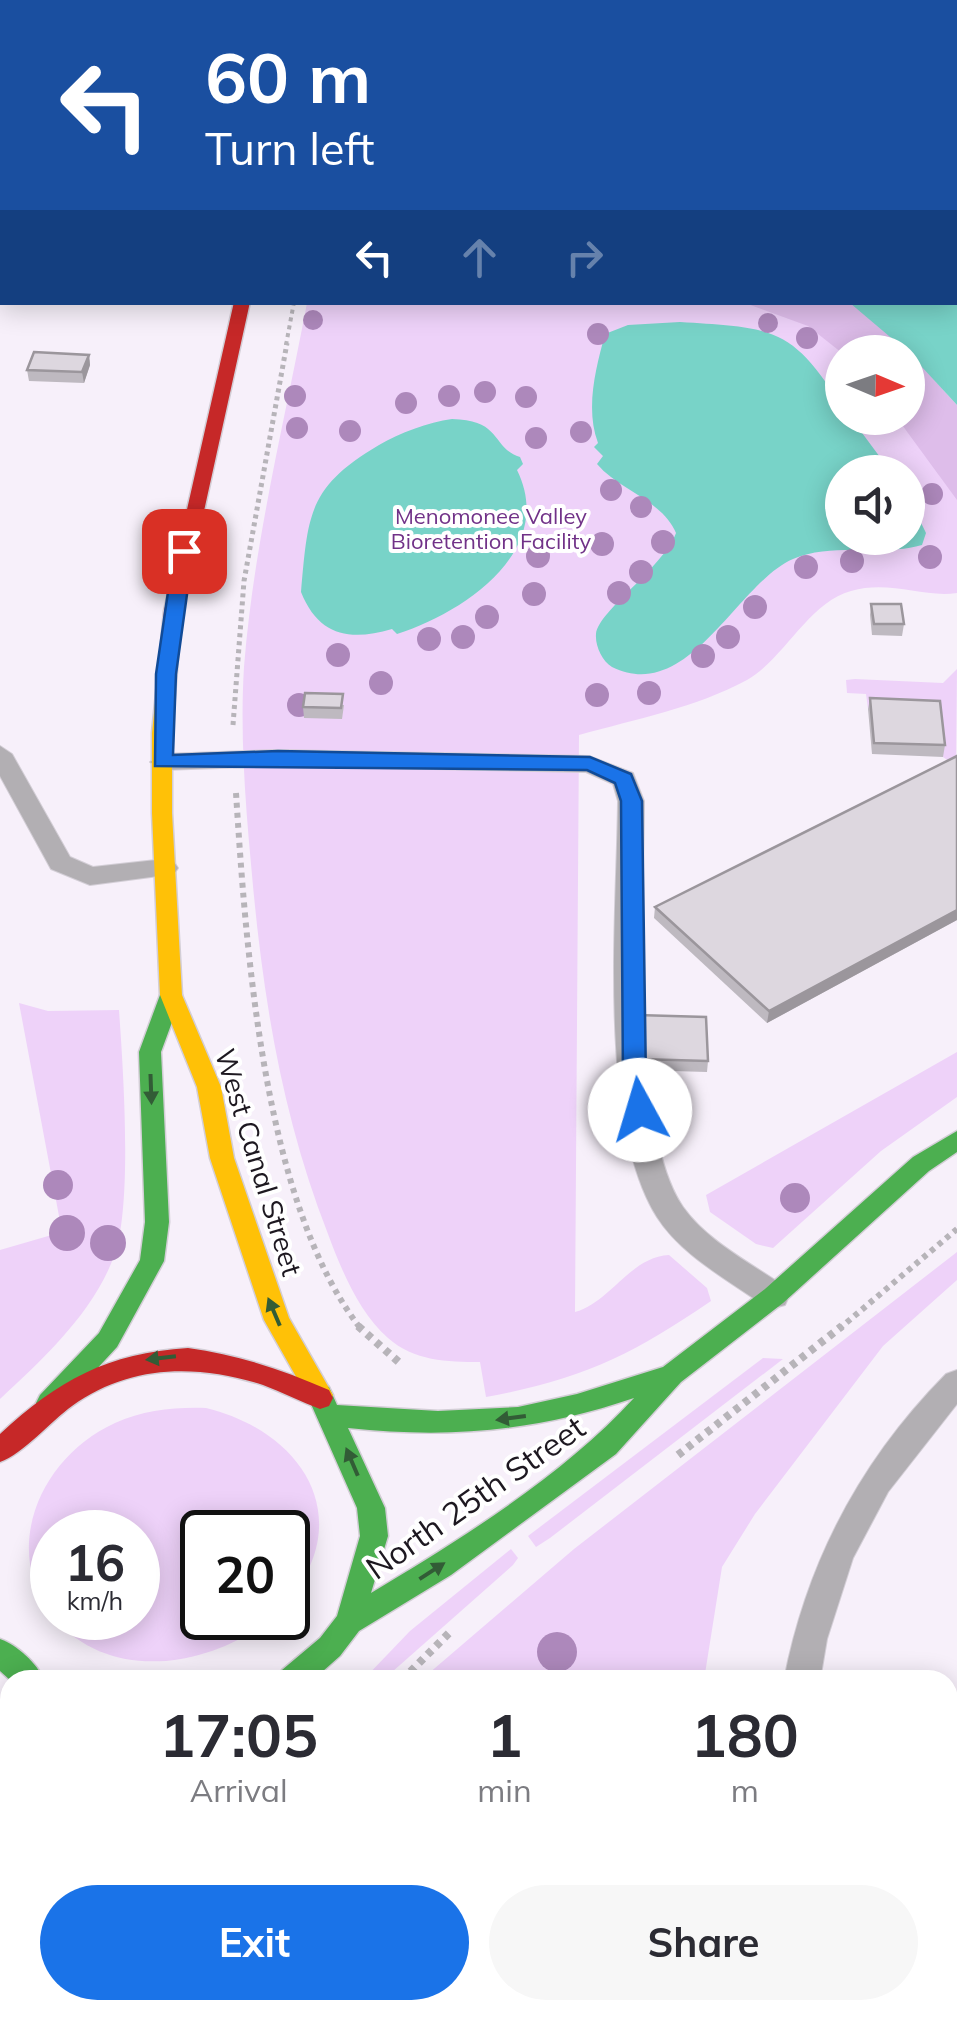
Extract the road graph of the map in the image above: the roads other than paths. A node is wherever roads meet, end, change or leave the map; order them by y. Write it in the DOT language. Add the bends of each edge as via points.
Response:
graph roads {
  1 [pos="241,305"];
  2 [pos="0,754"];
  3 [pos="162,762"];
  4 [pos="165,868"];
  5 [pos="172,996"];
  6 [pos="957,1140"];
  7 [pos="774,1296"];
  8 [pos="672,1374"];
  9 [pos="957,1383"];
  10 [pos="49,1404"];
  11 [pos="325,1407"];
  12 [pos="0,1451"];
  13 [pos="349,1622"];
  14 [pos="305,1670"];
  15 [pos="803,1670"];
  1 -- 3 [label="street, West Canal Street" via="173,612"];
  2 -- 4 [label="lane" via="60,863 90,876"];
  3 -- 4 [label="street, West Canal Street"];
  3 -- 7 [label="lane" via="590,764 624,779 632,801 634,1083 650,1163 684,1228"];
  4 -- 5 [label="street, West Canal Street"];
  5 -- 10 [label="street, West Canal Street, one-way" via="150,1052 157,1222 152,1260 108,1340"];
  11 -- 5 [label="street, West Canal Street, one-way" via="277,1320 247,1240 208,1087"];
  6 -- 7 [label="street, North 25th Street" via="921,1164"];
  7 -- 8 [label="street, North 25th Street"];
  8 -- 11 [label="street, North 25th Street, one-way" via="544,1413 478,1422 392,1422"];
  13 -- 8 [label="street, North 25th Street, one-way" via="441,1566 607,1446"];
  9 -- 15 [label="lane" via="864,1499 836,1560"];
  11 -- 10 [label="street, one-way" via="256,1366 185,1356 110,1371"];
  10 -- 12 [label="street"];
  13 -- 11 [label="street, West Canal Street, one-way" via="374,1536 371,1508"];
  13 -- 14 [label="street"];
}
